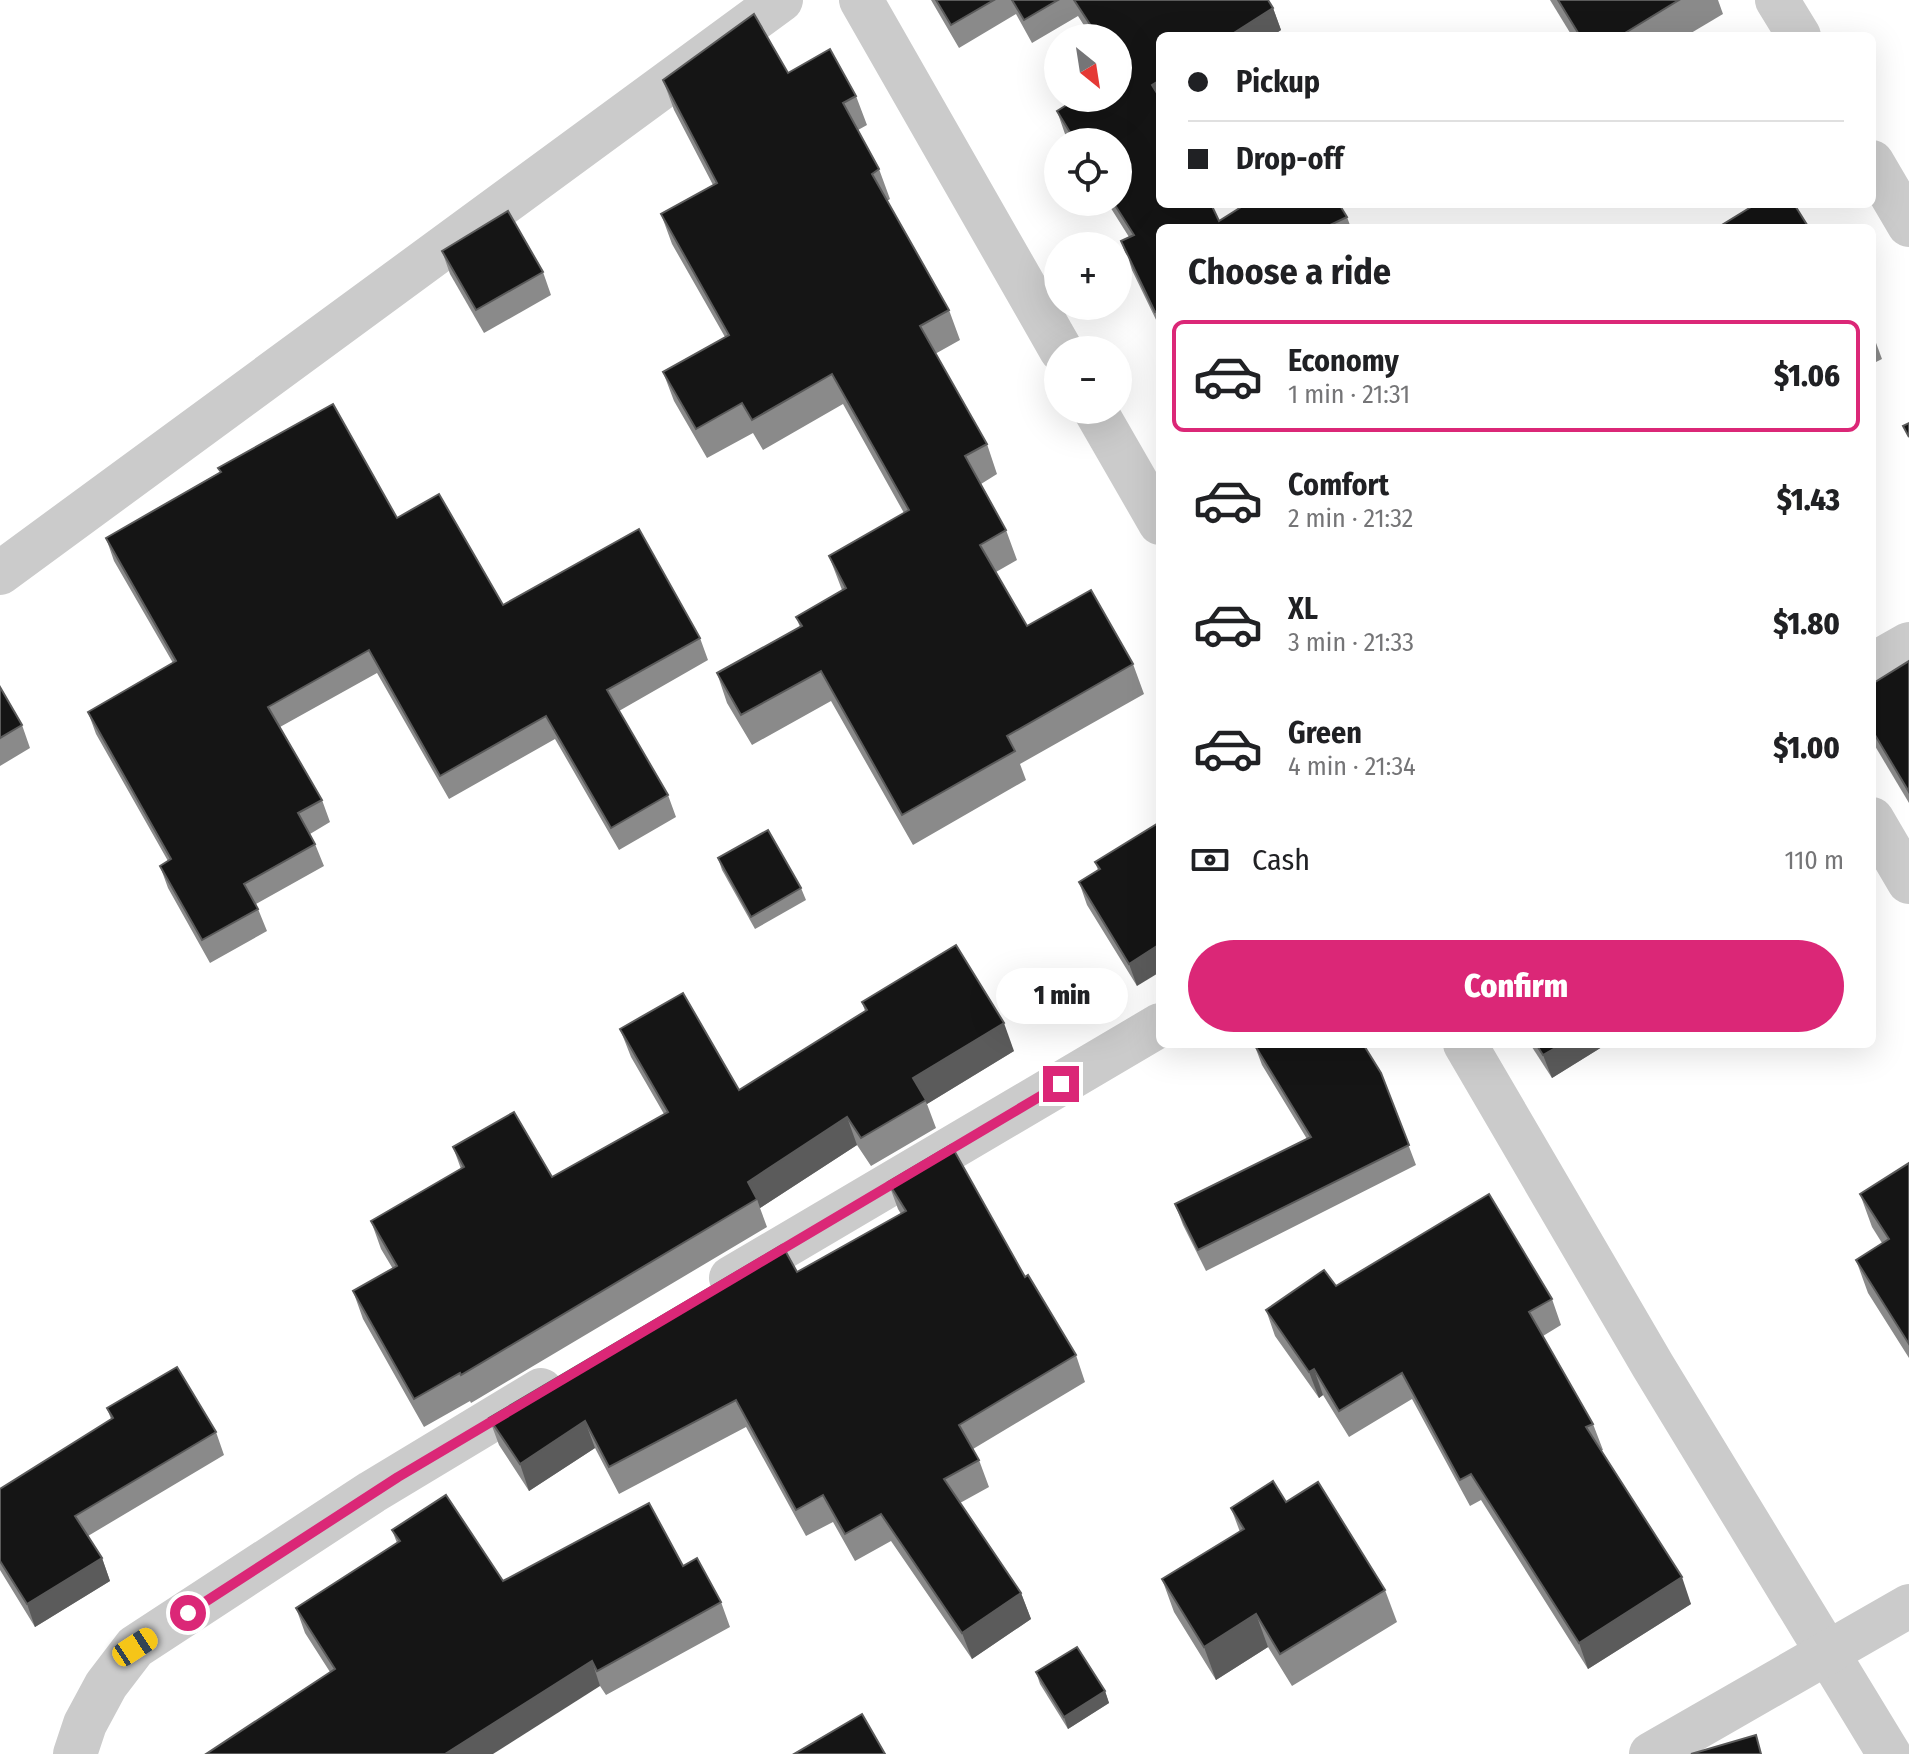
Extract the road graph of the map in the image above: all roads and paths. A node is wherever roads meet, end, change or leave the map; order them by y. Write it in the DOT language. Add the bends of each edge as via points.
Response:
graph roads {
  1 [pos="781,0"];
  2 [pos="861,0"];
  3 [pos="1777,0"];
  4 [pos="1797,32"];
  5 [pos="1876,169"];
  6 [pos="1909,225"];
  7 [pos="1053,336"];
  8 [pos="1103,424"];
  9 [pos="1156,516"];
  10 [pos="0,573"];
  11 [pos="1909,644"];
  12 [pos="1876,663"];
  13 [pos="1876,826"];
  14 [pos="1909,882"];
  15 [pos="1156,1027"];
  16 [pos="1467,1048"];
  17 [pos="699,1297"];
  18 [pos="580,1367"];
  19 [pos="1909,1606"];
  20 [pos="1828,1654"];
  21 [pos="75,1754"];
  22 [pos="1651,1754"];
  23 [pos="1889,1754"];
  1 -- 10 [label="street"];
  2 -- 7 [label="street"];
  3 -- 4 [label="street"];
  5 -- 6 [label="street"];
  8 -- 9 [label="street"];
  11 -- 12 [label="street"];
  13 -- 14 [label="street"];
  15 -- 17 [label="street"];
  16 -- 20 [label="street"];
  18 -- 21 [label="street" via="372,1492 135,1647 106,1685"];
  19 -- 20 [label="street"];
  20 -- 22 [label="street"];
  20 -- 23 [label="street"];
}
